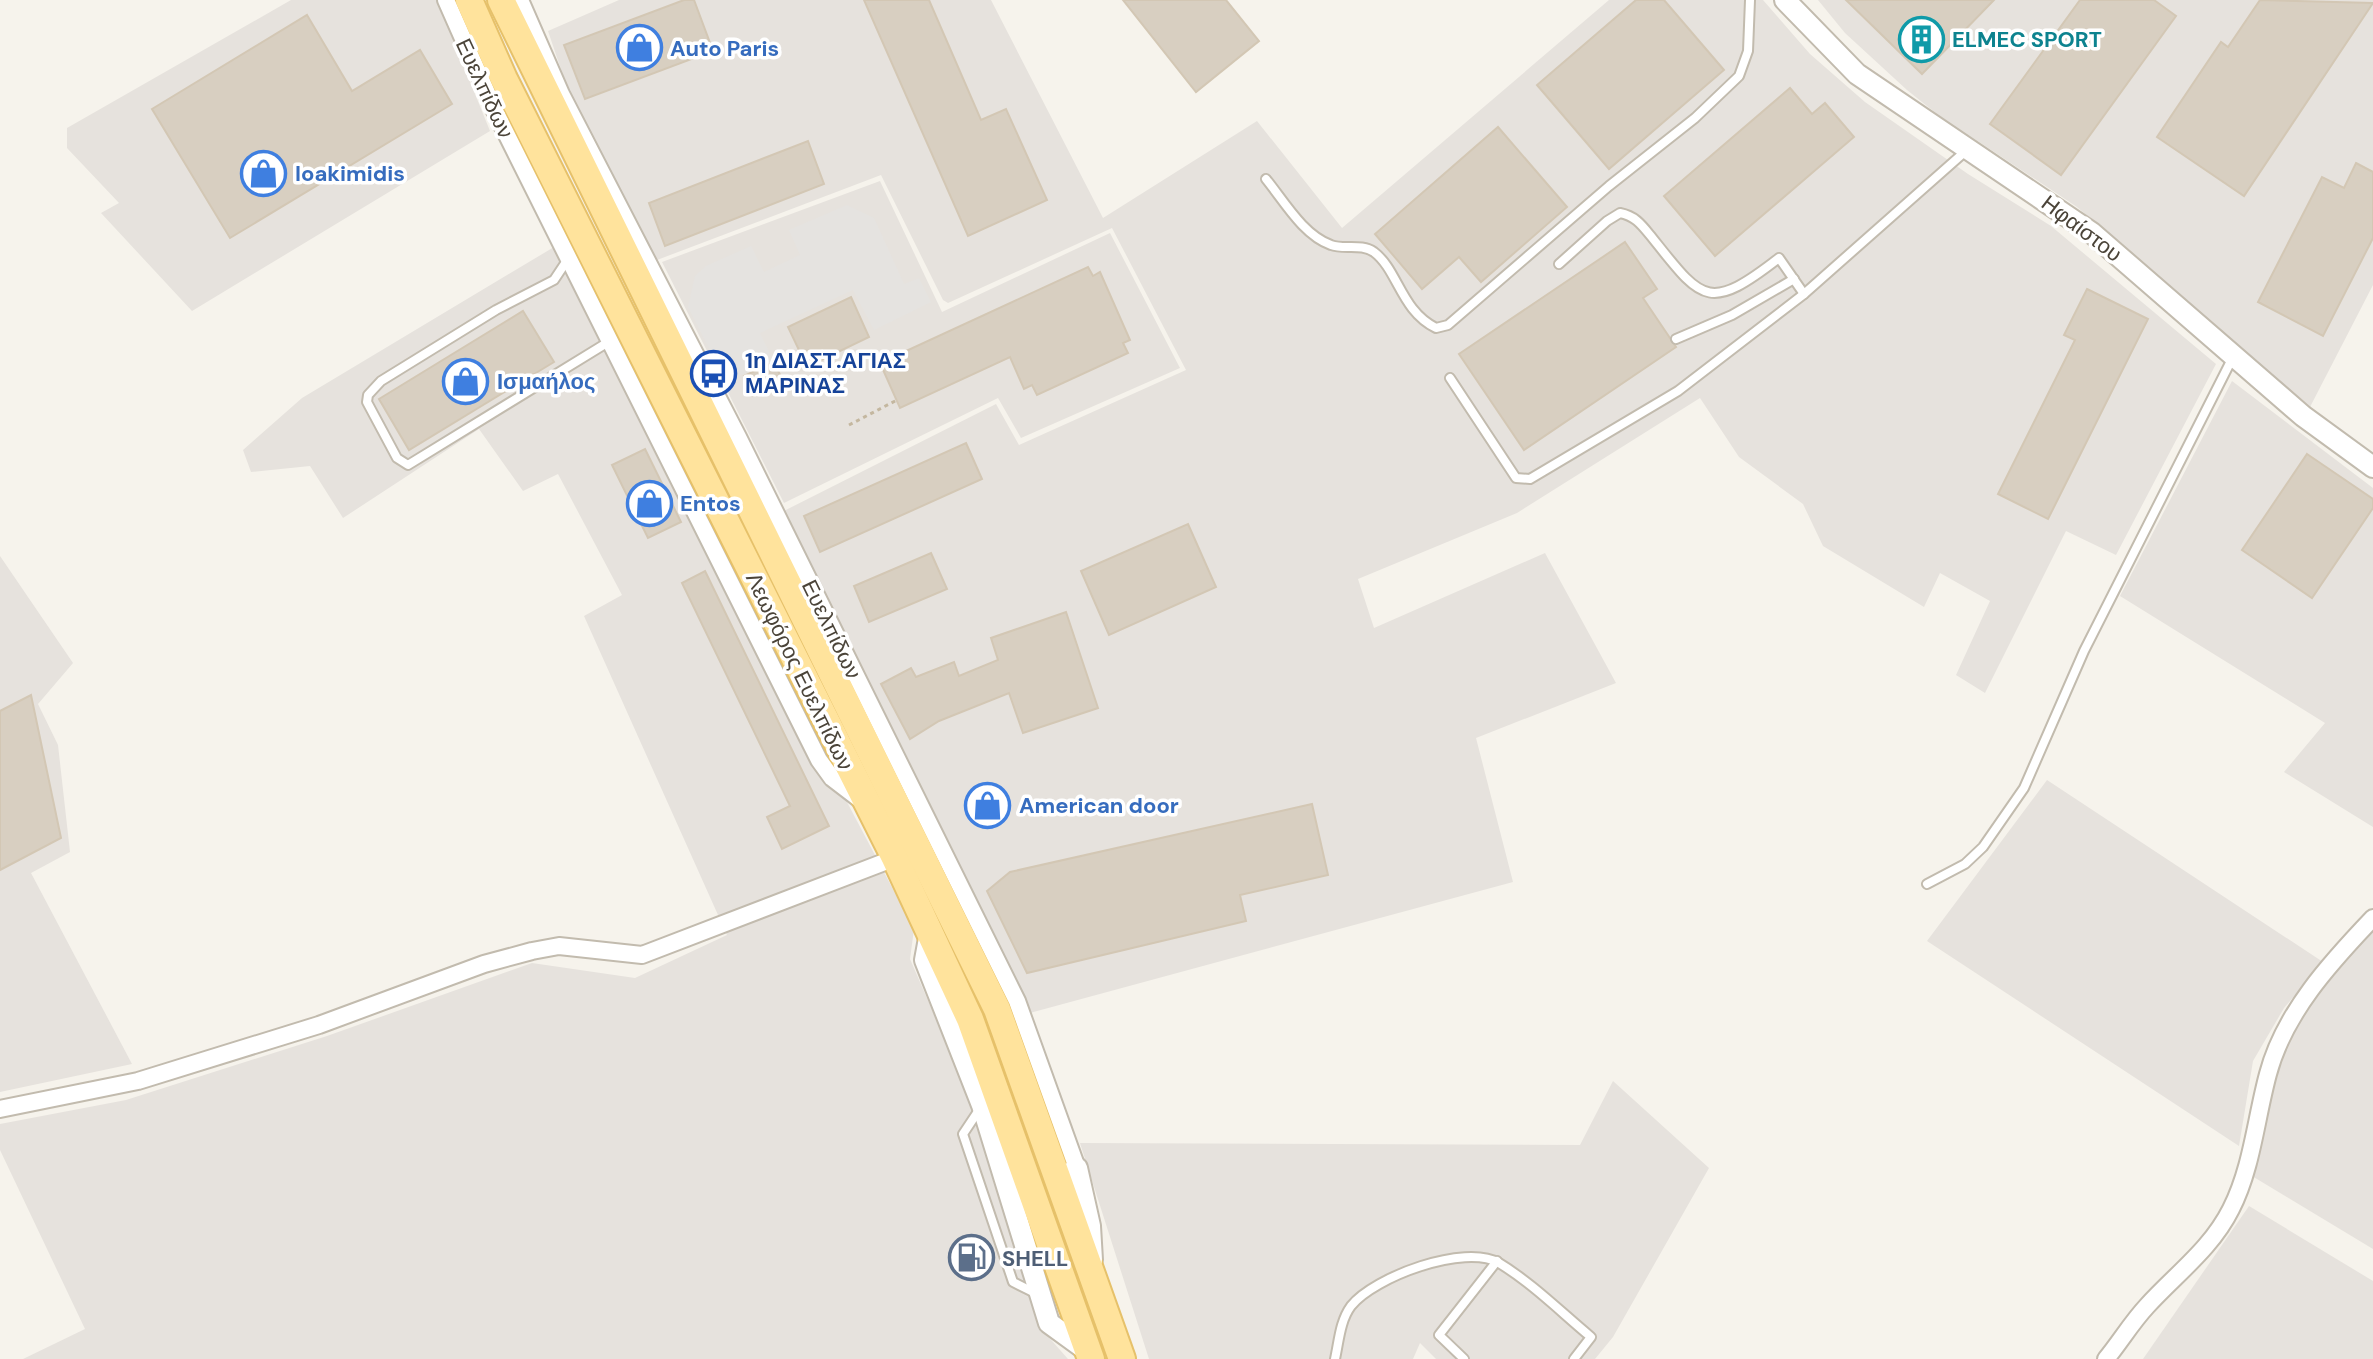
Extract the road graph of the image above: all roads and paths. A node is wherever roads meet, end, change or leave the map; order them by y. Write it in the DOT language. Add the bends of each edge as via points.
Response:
graph roads {
  1 [pos="446,0"];
  2 [pos="469,0"];
  3 [pos="501,0"];
  4 [pos="520,0"];
  5 [pos="1750,0"];
  6 [pos="1785,0"];
  7 [pos="1968,149"];
  8 [pos="1266,179"];
  9 [pos="597,180"];
  10 [pos="579,252"];
  11 [pos="1559,264"];
  12 [pos="1794,279"];
  13 [pos="1804,294"];
  14 [pos="1676,339"];
  15 [pos="611,341"];
  16 [pos="2234,355"];
  17 [pos="1450,378"];
  18 [pos="897,400"];
  19 [pos="849,425"];
  20 [pos="2373,467"];
  21 [pos="866,805"];
  22 [pos="895,858"];
  23 [pos="1927,884"];
  24 [pos="2373,918"];
  25 [pos="930,933"];
  26 [pos="982,1105"];
  27 [pos="0,1109"];
  28 [pos="1012,1162"];
  29 [pos="1497,1261"];
  30 [pos="1042,1297"];
  31 [pos="1090,1355"];
  32 [pos="1122,1359"];
  33 [pos="1335,1359"];
  34 [pos="1464,1359"];
  35 [pos="1574,1359"];
  36 [pos="2106,1359"];
  1 -- 10 [label="street, Ευελπίδων" via="495,111"];
  2 -- 10 [label="main road, Λεωφόρος Ευελπίδων"];
  3 -- 9 [label="main road, Λεωφόρος Ευελπίδων"];
  4 -- 9 [label="street"];
  5 -- 8 [label="lane" via="1748,51 1739,76 1448,325 1436,328 1416,314 1373,252 1332,245 1308,231"];
  6 -- 7 [label="street, Ηφαίστου" via="1857,74"];
  7 -- 13 [label="lane"];
  7 -- 16 [label="street, Ηφαίστου" via="2092,233"];
  9 -- 32 [label="main road, Λεωφόρος Ευελπίδων" via="1007,1005 1068,1172 1092,1276"];
  10 -- 15 [label="street, Ευελπίδων"];
  10 -- 15 [label="lane" via="554,280 381,381 367,402 397,458 408,465"];
  10 -- 21 [label="main road, Λεωφόρος Ευελπίδων"];
  11 -- 12 [label="lane" via="1620,213 1637,220 1690,285 1709,293 1728,292 1779,258"];
  12 -- 13 [label="lane"];
  12 -- 14 [label="lane"];
  13 -- 17 [label="lane" via="1678,391 1530,479 1516,478"];
  15 -- 21 [label="street, Ευελπίδων" via="819,760 832,778"];
  16 -- 20 [label="street, Ηφαίστου" via="2303,416"];
  16 -- 23 [label="lane" via="2084,651 2024,788 1983,847 1965,864"];
  18 -- 19 [label="path"];
  21 -- 22 [label="main road, Λεωφόρος Ευελπίδων"];
  22 -- 25 [label="main road, Λεωφόρος Ευελπίδων"];
  22 -- 27 [label="street" via="642,955 559,946 532,951 138,1081"];
  24 -- 36 [label="street" via="2334,958 2287,1026 2268,1071 2231,1209 2199,1256 2146,1306"];
  25 -- 26 [label="street" via="925,960"];
  25 -- 28 [label="main road, Λεωφόρος Ευελπίδων" via="970,1019"];
  26 -- 28 [label="street"];
  26 -- 30 [label="lane" via="963,1134 1013,1282"];
  28 -- 30 [label="street"];
  28 -- 31 [label="main road, Λεωφόρος Ευελπίδων"];
  29 -- 33 [label="lane" via="1438,1262 1366,1293 1342,1322"];
  29 -- 34 [label="lane" via="1439,1335"];
  29 -- 35 [label="lane" via="1591,1337"];
  30 -- 31 [label="street" via="1049,1323"];
}
